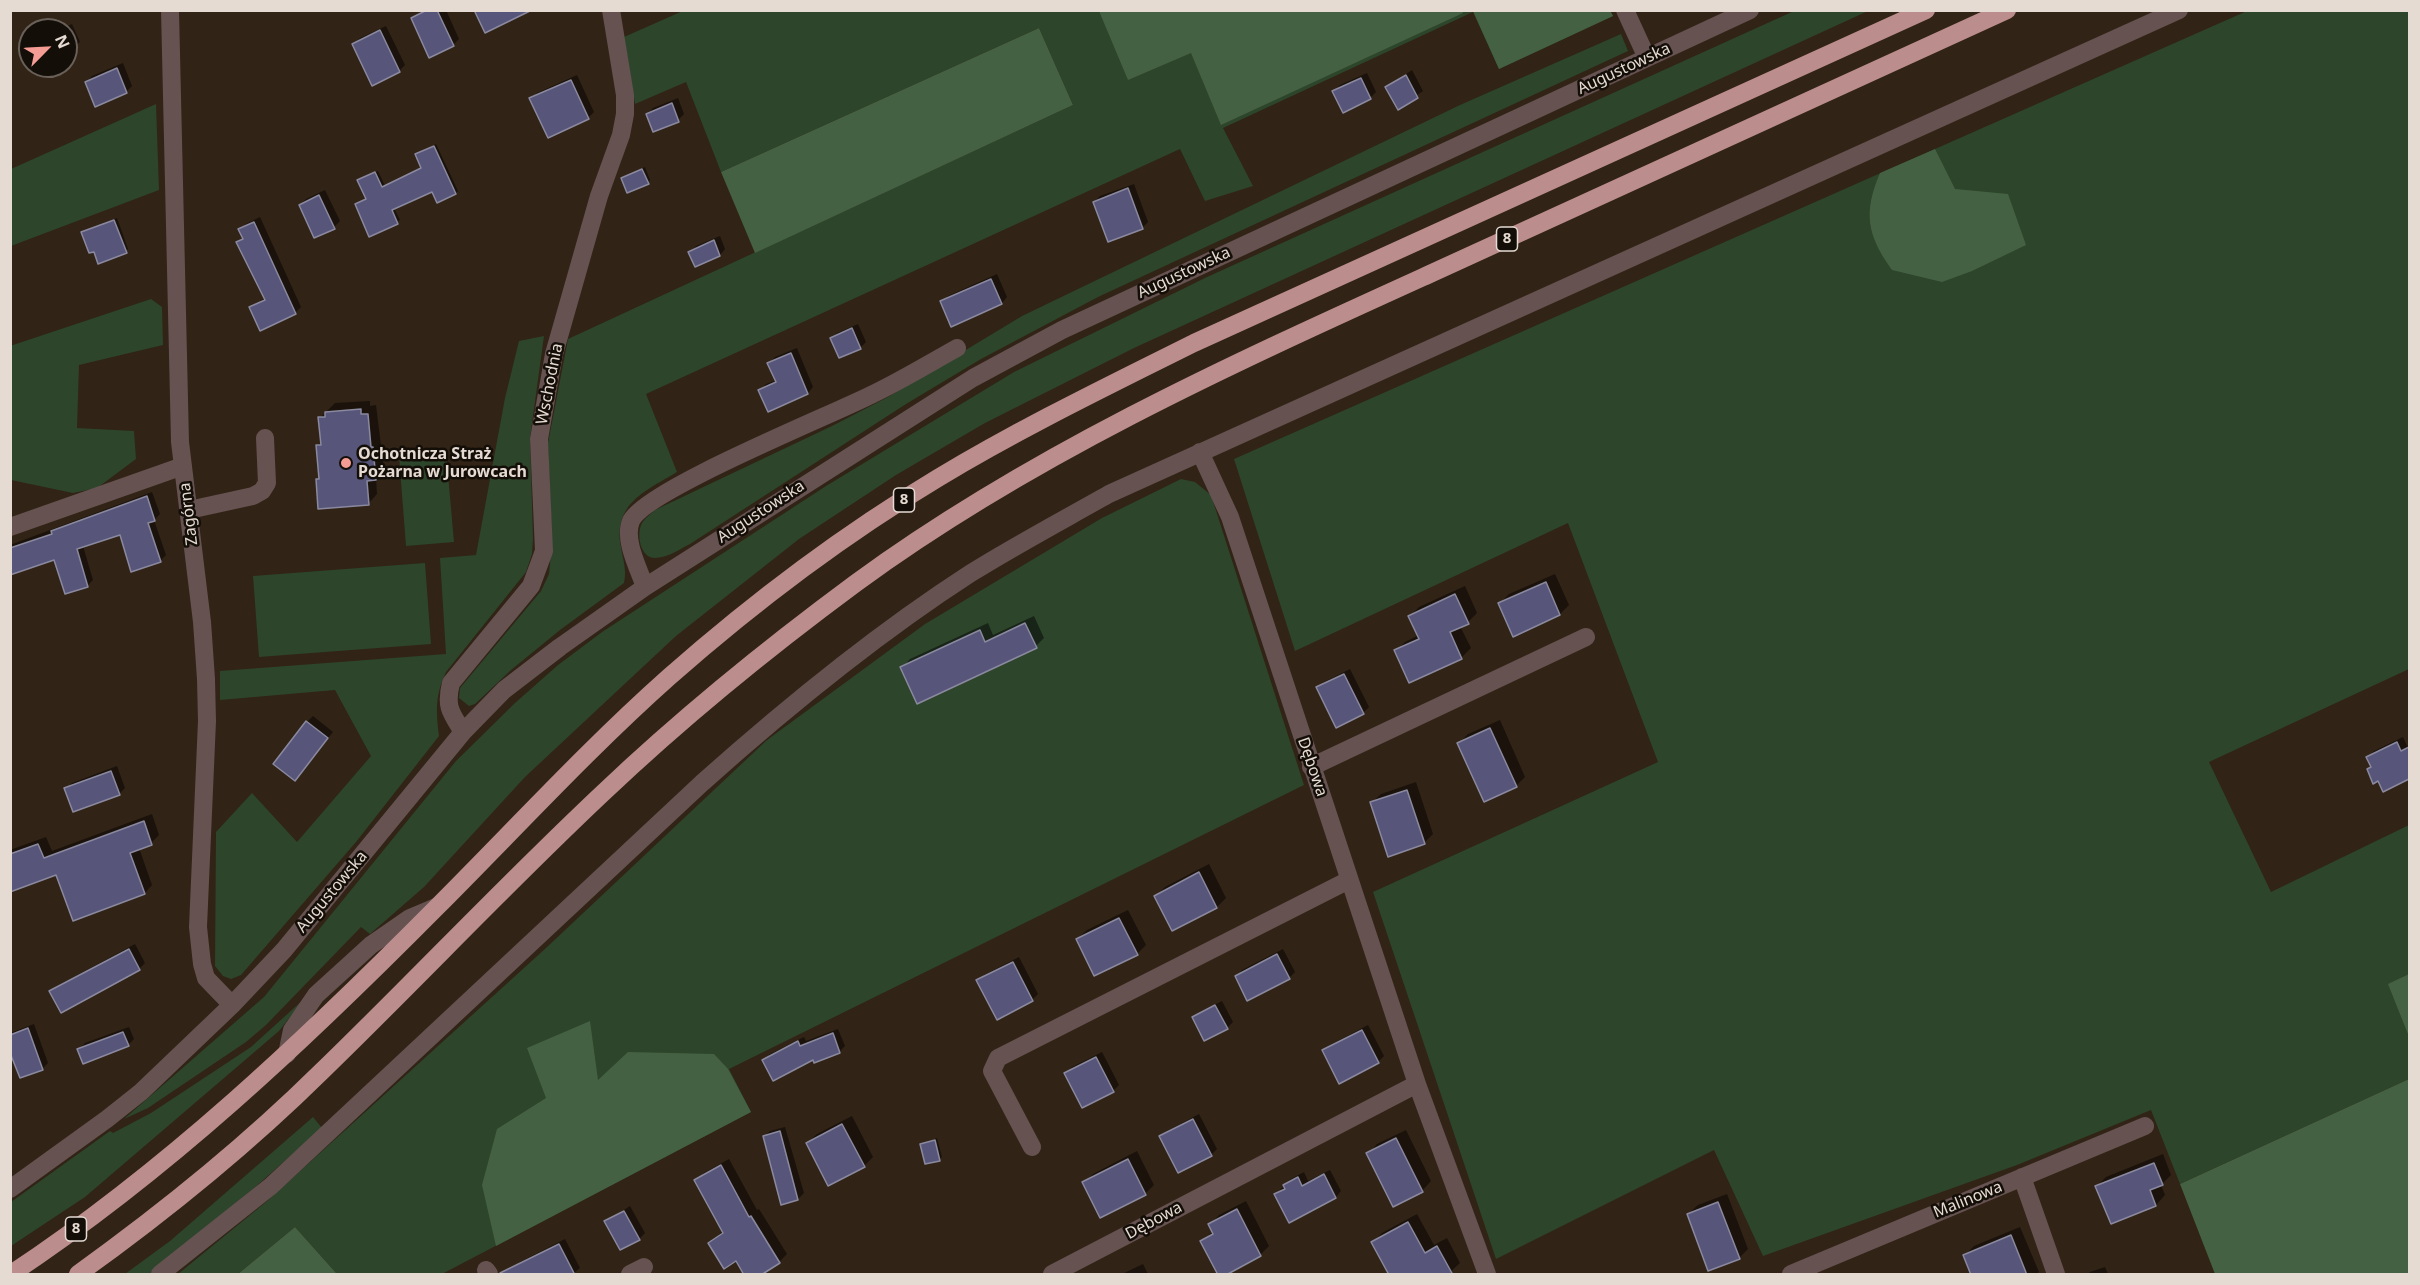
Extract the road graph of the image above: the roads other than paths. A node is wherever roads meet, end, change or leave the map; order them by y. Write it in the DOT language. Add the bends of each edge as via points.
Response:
graph roads {
  1 [pos="170,10"];
  2 [pos="611,10"];
  3 [pos="1625,10"];
  4 [pos="1750,10"];
  5 [pos="1926,10"];
  6 [pos="2007,10"];
  7 [pos="2179,10"];
  8 [pos="1647,58"];
  9 [pos="957,348"];
  10 [pos="265,438"];
  11 [pos="1200,452"];
  12 [pos="183,466"];
  13 [pos="189,510"];
  14 [pos="10,527"];
  15 [pos="645,587"];
  16 [pos="1586,637"];
  17 [pos="463,732"];
  18 [pos="1311,767"];
  19 [pos="1350,880"];
  20 [pos="232,1005"];
  21 [pos="1417,1084"];
  22 [pos="2145,1126"];
  23 [pos="1032,1147"];
  24 [pos="2022,1177"];
  25 [pos="10,1189"];
  26 [pos="167,1207"];
  27 [pos="11,1275"];
  28 [pos="78,1275"];
  29 [pos="100,1275"];
  30 [pos="160,1275"];
  31 [pos="1052,1275"];
  32 [pos="1487,1275"];
  33 [pos="1791,1275"];
  34 [pos="2056,1275"];
  1 -- 12 [label="street, Zagórna"];
  2 -- 17 [label="street, Wschodnia" via="625,114 554,354 539,439 544,551 531,586 451,683 449,710"];
  3 -- 8 [label="street"];
  4 -- 8 [label="street, Augustowska"];
  5 -- 27 [label="highway, 8" via="1194,343 1083,397 872,519 750,610 668,678 287,1054 140,1181"];
  6 -- 26 [label="highway, 8" via="1168,397 1029,472 915,543 752,662 662,738 539,854 318,1075"];
  7 -- 11 [label="street"];
  8 -- 15 [label="street, Augustowska" via="1062,330 973,378"];
  9 -- 15 [label="street" via="873,395 708,470 647,503 631,520 628,531"];
  10 -- 13 [label="street" via="267,483 262,491"];
  11 -- 18 [label="street, Dębowa" via="1230,517"];
  11 -- 30 [label="street" via="1109,494 971,573 906,617 773,719 271,1186"];
  12 -- 13 [label="street, Zagórna"];
  12 -- 14 [label="street"];
  13 -- 20 [label="street, Zagórna" via="206,679 198,927 206,978"];
  15 -- 17 [label="street, Augustowska" via="504,690"];
  16 -- 18 [label="street"];
  17 -- 20 [label="street, Augustowska" via="284,950"];
  18 -- 19 [label="street, Dębowa"];
  19 -- 21 [label="street, Dębowa"];
  19 -- 23 [label="street" via="998,1058 992,1071"];
  20 -- 25 [label="street, Augustowska" via="124,1106"];
  21 -- 31 [label="street, Dębowa"];
  21 -- 32 [label="street, Dębowa"];
  22 -- 24 [label="street, Malinowa"];
  24 -- 33 [label="street, Malinowa"];
  24 -- 34 [label="street"];
  26 -- 28 [label="highway, 8"];
  26 -- 29 [label="highway"];
}
